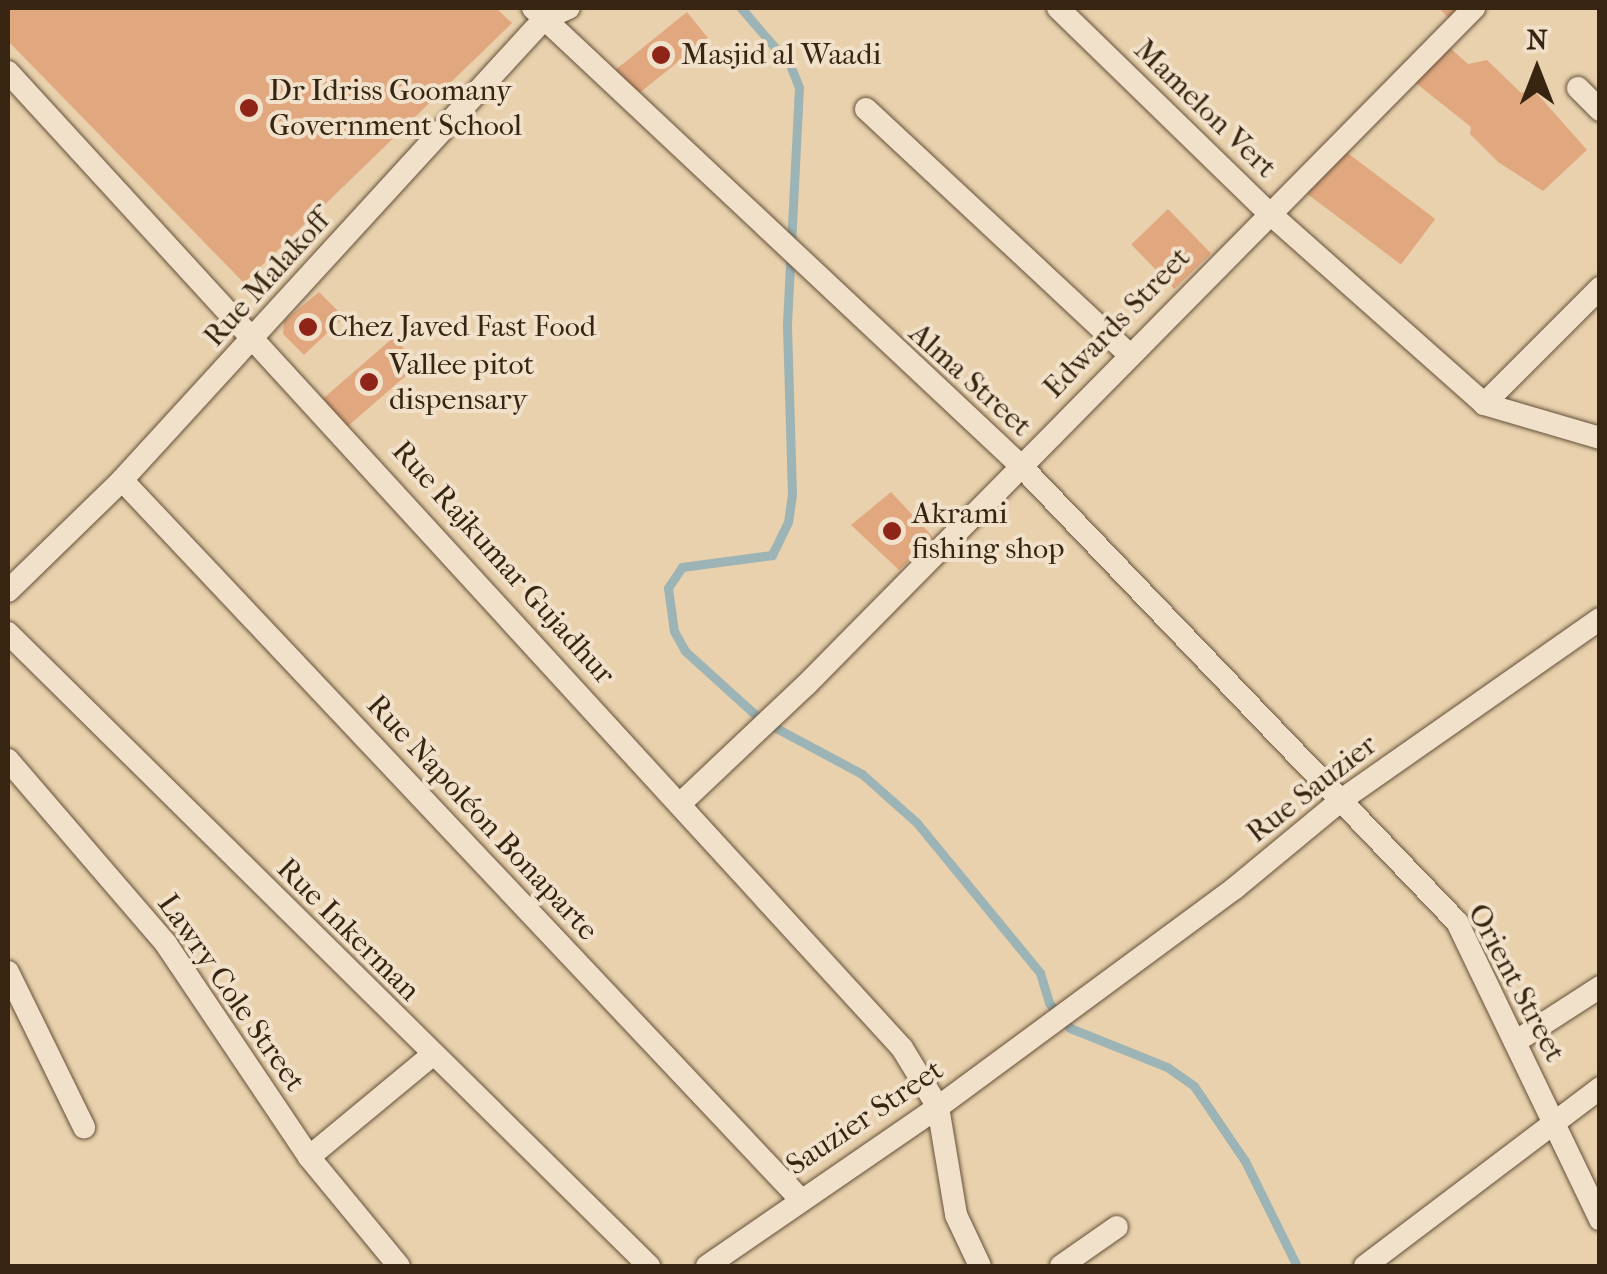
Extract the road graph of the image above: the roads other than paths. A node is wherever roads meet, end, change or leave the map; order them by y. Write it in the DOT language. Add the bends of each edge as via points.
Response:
graph roads {
  1 [pos="569,8"];
  2 [pos="1058,8"];
  3 [pos="1474,8"];
  4 [pos="539,13"];
  5 [pos="8,72"];
  6 [pos="1578,88"];
  7 [pos="866,109"];
  8 [pos="1600,110"];
  9 [pos="1267,211"];
  10 [pos="1600,288"];
  11 [pos="255,337"];
  12 [pos="1129,354"];
  13 [pos="1484,404"];
  14 [pos="1600,438"];
  15 [pos="1021,466"];
  16 [pos="122,480"];
  17 [pos="8,591"];
  18 [pos="1600,619"];
  19 [pos="8,634"];
  20 [pos="8,760"];
  21 [pos="1340,801"];
  22 [pos="681,803"];
  23 [pos="8,972"];
  24 [pos="1600,987"];
  25 [pos="1060,1017"];
  26 [pos="1515,1042"];
  27 [pos="432,1056"];
  28 [pos="1600,1088"];
  29 [pos="938,1107"];
  30 [pos="1552,1120"];
  31 [pos="84,1127"];
  32 [pos="309,1158"];
  33 [pos="799,1198"];
  34 [pos="1600,1219"];
  35 [pos="1117,1227"];
  36 [pos="399,1266"];
  37 [pos="650,1266"];
  38 [pos="708,1266"];
  39 [pos="980,1266"];
  40 [pos="1061,1266"];
  41 [pos="1365,1266"];
  1 -- 4 [label="street, Rue Malakoff"];
  2 -- 9 [label="street, Mamelon Vert"];
  3 -- 9 [label="street, Edwards Street"];
  4 -- 11 [label="street, Rue Malakoff"];
  4 -- 15 [label="street, Alma Street"];
  5 -- 11 [label="street, Rue Rajkumar Gujadhur"];
  6 -- 8 [label="street"];
  7 -- 12 [label="street"];
  9 -- 12 [label="street, Edwards Street"];
  9 -- 13 [label="street, Mamelon Vert"];
  10 -- 13 [label="street"];
  11 -- 16 [label="street, Rue Malakoff"];
  11 -- 22 [label="street, Rue Rajkumar Gujadhur"];
  12 -- 15 [label="street, Edwards Street"];
  13 -- 14 [label="street"];
  15 -- 21 [label="street, Alma Street"];
  15 -- 22 [label="street, Edwards Street"];
  16 -- 17 [label="street, Rue Malakoff"];
  16 -- 33 [label="street, Rue Napoléon Bonaparte"];
  18 -- 21 [label="street, Rue Sauzier"];
  19 -- 27 [label="street, Rue Inkerman"];
  20 -- 32 [label="street, Lawry Cole Street" via="166,944"];
  21 -- 25 [label="street, Rue Sauzier"];
  21 -- 26 [label="street, Orient Street" via="1457,922"];
  22 -- 29 [label="street, Rue Rajkumar Gujadhur" via="902,1048"];
  23 -- 31 [label="street"];
  24 -- 26 [label="street"];
  25 -- 29 [label="street, Sauzier Street"];
  26 -- 30 [label="street, Orient Street"];
  27 -- 32 [label="street"];
  27 -- 37 [label="street, Rue Inkerman"];
  28 -- 30 [label="street"];
  29 -- 33 [label="street, Sauzier Street"];
  29 -- 39 [label="street" via="956,1215"];
  30 -- 34 [label="street, Orient Street"];
  30 -- 41 [label="street"];
  32 -- 36 [label="street, Lawry Cole Street"];
  33 -- 38 [label="street, Sauzier Street"];
  35 -- 40 [label="street"];
}
